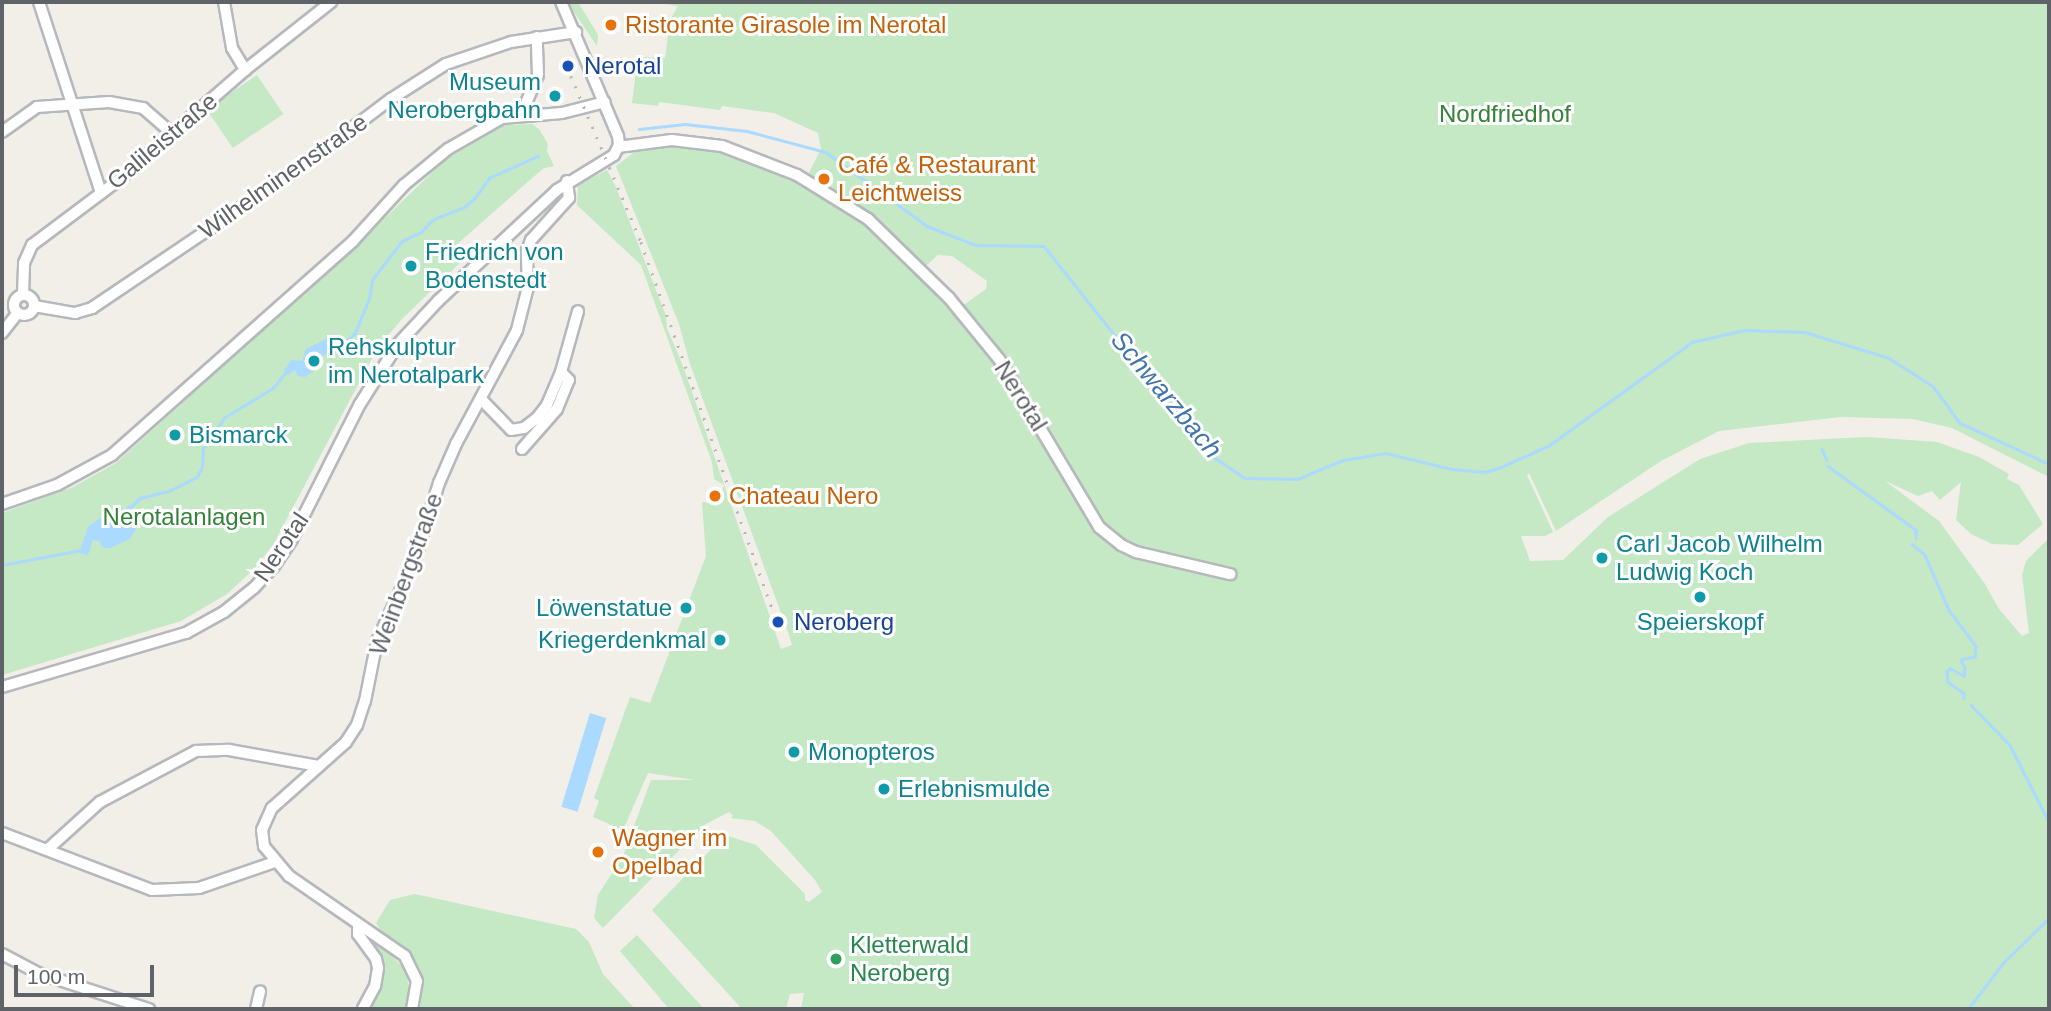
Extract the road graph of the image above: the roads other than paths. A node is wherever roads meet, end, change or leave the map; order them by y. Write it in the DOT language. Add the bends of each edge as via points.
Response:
graph roads {
  1 [pos="38,2"];
  2 [pos="225,2"];
  3 [pos="331,2"];
  4 [pos="561,2"];
  5 [pos="576,32"];
  6 [pos="537,37"];
  7 [pos="245,71"];
  8 [pos="605,102"];
  9 [pos="72,105"];
  10 [pos="521,116"];
  11 [pos="2,132"];
  12 [pos="172,133"];
  13 [pos="618,148"];
  14 [pos="567,181"];
  15 [pos="101,193"];
  16 [pos="23,295"];
  17 [pos="34,306"];
  18 [pos="578,312"];
  19 [pos="17,314"];
  20 [pos="2,332"];
  21 [pos="561,372"];
  22 [pos="481,399"];
  23 [pos="522,449"];
  24 [pos="2,504"];
  25 [pos="1230,574"];
  26 [pos="2,687"];
  27 [pos="319,766"];
  28 [pos="2,833"];
  29 [pos="48,849"];
  30 [pos="275,862"];
  31 [pos="358,925"];
  32 [pos="2,954"];
  33 [pos="260,991"];
  34 [pos="149,1009"];
  35 [pos="256,1009"];
  36 [pos="363,1009"];
  37 [pos="412,1009"];
  1 -- 9 [label="street"];
  2 -- 7 [label="street" via="233,52"];
  3 -- 7 [label="street, Galileistraße"];
  4 -- 5 [label="street"];
  5 -- 6 [label="street, Wilhelminenstraße"];
  5 -- 8 [label="street"];
  6 -- 10 [label="street" via="538,75"];
  6 -- 17 [label="street, Wilhelminenstraße" via="464,56 421,78 301,167 92,308 75,313"];
  7 -- 12 [label="street, Galileistraße"];
  8 -- 10 [label="street" via="562,113"];
  8 -- 13 [label="street"];
  9 -- 11 [label="street" via="37,107"];
  9 -- 12 [label="street" via="132,104"];
  9 -- 15 [label="street"];
  10 -- 24 [label="street" via="493,122 435,158 353,241 112,455 57,485"];
  12 -- 15 [label="street, Galileistraße"];
  13 -- 14 [label="street, Nerotal" via="611,157"];
  13 -- 25 [label="street, Nerotal" via="672,140 722,146 797,175 868,219 949,298 999,359 1098,527 1136,552"];
  14 -- 22 [label="street, Weinbergstraße" via="568,200 531,240 520,321 507,355"];
  14 -- 26 [label="street, Nerotal" via="398,344 360,404 292,539 254,588 186,633"];
  15 -- 16 [label="street, Galileistraße" via="30,248 24,263"];
  16 -- 17 [label="street" via="32,299"];
  16 -- 19 [label="street" via="14,301"];
  17 -- 19 [label="street" via="26,316"];
  18 -- 21 [label="street"];
  19 -- 20 [label="street"];
  21 -- 22 [label="street" via="541,413 517,430 503,424"];
  21 -- 23 [label="street" via="569,380 557,409"];
  22 -- 27 [label="street, Weinbergstraße" via="448,462 415,559 382,625 357,725"];
  27 -- 29 [label="street" via="229,750 196,751 100,802"];
  27 -- 30 [label="street, Weinbergstraße" via="272,808 263,822 264,846"];
  28 -- 29 [label="street"];
  29 -- 30 [label="street" via="134,885 171,891 206,886"];
  30 -- 31 [label="street"];
  31 -- 36 [label="street" via="358,934 378,968"];
  31 -- 37 [label="street" via="397,949 411,964 417,981"];
  32 -- 34 [label="street" via="38,973"];
  33 -- 35 [label="street"];
}
